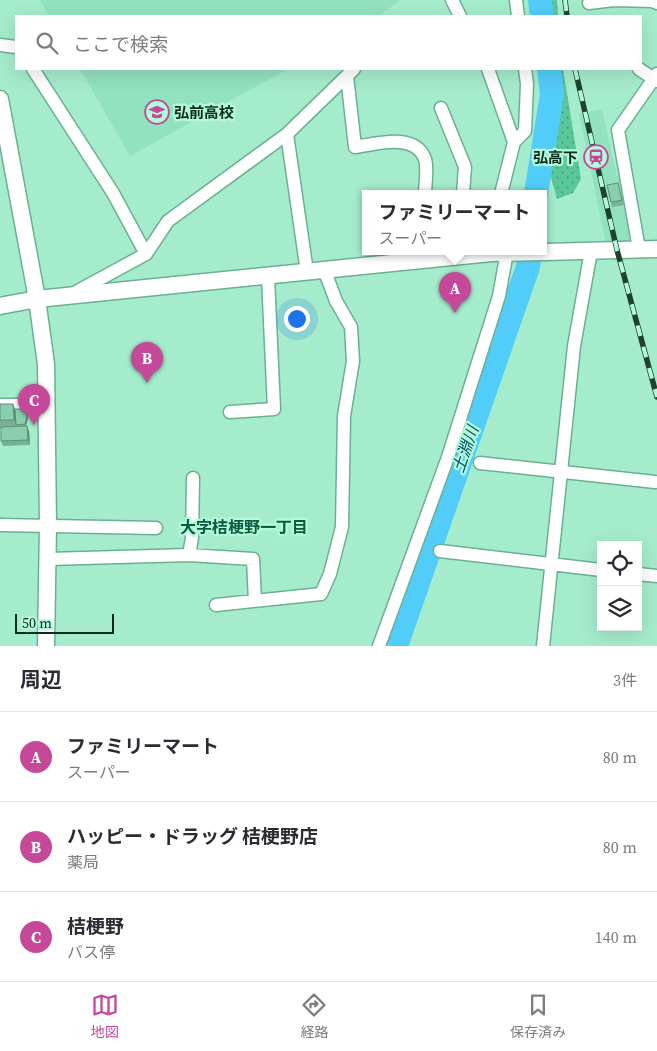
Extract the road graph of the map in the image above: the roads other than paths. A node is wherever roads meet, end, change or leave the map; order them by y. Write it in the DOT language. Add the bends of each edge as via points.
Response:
graph roads {
  1 [pos="452,0"];
  2 [pos="516,0"];
  3 [pos="589,3"];
  4 [pos="657,3"];
  5 [pos="460,15"];
  6 [pos="518,15"];
  7 [pos="0,45"];
  8 [pos="15,48"];
  9 [pos="34,70"];
  10 [pos="488,70"];
  11 [pos="525,70"];
  12 [pos="641,70"];
  13 [pos="351,72"];
  14 [pos="656,78"];
  15 [pos="1,106"];
  16 [pos="441,108"];
  17 [pos="287,134"];
  18 [pos="514,142"];
  19 [pos="425,190"];
  20 [pos="463,190"];
  21 [pos="502,190"];
  22 [pos="639,249"];
  23 [pos="657,249"];
  24 [pos="590,251"];
  25 [pos="547,252"];
  26 [pos="146,254"];
  27 [pos="442,255"];
  28 [pos="497,255"];
  29 [pos="424,256"];
  30 [pos="307,272"];
  31 [pos="325,272"];
  32 [pos="268,277"];
  33 [pos="70,296"];
  34 [pos="37,299"];
  35 [pos="0,306"];
  36 [pos="0,405"];
  37 [pos="47,405"];
  38 [pos="230,412"];
  39 [pos="480,463"];
  40 [pos="561,471"];
  41 [pos="193,478"];
  42 [pos="655,482"];
  43 [pos="0,525"];
  44 [pos="48,525"];
  45 [pos="156,528"];
  46 [pos="440,551"];
  47 [pos="189,554"];
  48 [pos="48,559"];
  49 [pos="553,565"];
  50 [pos="597,570"];
  51 [pos="642,574"];
  52 [pos="657,576"];
  53 [pos="255,601"];
  54 [pos="216,605"];
  55 [pos="46,646"];
  56 [pos="379,646"];
  57 [pos="543,646"];
  1 -- 5 [label="street"];
  2 -- 6 [label="street"];
  3 -- 4 [label="street" via="614,0"];
  7 -- 8 [label="street"];
  9 -- 26 [label="street" via="113,193"];
  10 -- 18 [label="street"];
  11 -- 18 [label="street" via="528,84 525,131"];
  12 -- 14 [label="street"];
  13 -- 17 [label="street"];
  13 -- 19 [label="street" via="355,147 402,141 412,146 426,161"];
  14 -- 22 [label="street" via="618,130"];
  15 -- 34 [label="street"];
  16 -- 20 [label="street" via="465,167"];
  17 -- 26 [label="street" via="168,221"];
  17 -- 30 [label="street"];
  18 -- 21 [label="street"];
  22 -- 23 [label="street"];
  22 -- 24 [label="street"];
  24 -- 25 [label="street"];
  24 -- 40 [label="street" via="574,346"];
  26 -- 33 [label="street"];
  27 -- 29 [label="street"];
  28 -- 56 [label="street" via="499,296 448,457"];
  29 -- 31 [label="street"];
  30 -- 31 [label="street"];
  30 -- 32 [label="street"];
  31 -- 53 [label="street" via="351,327 353,361 344,416 342,527 330,574 321,594"];
  32 -- 33 [label="street"];
  32 -- 38 [label="street" via="274,409"];
  33 -- 34 [label="street"];
  34 -- 35 [label="street"];
  34 -- 37 [label="street" via="46,364"];
  36 -- 37 [label="street"];
  37 -- 44 [label="street"];
  39 -- 40 [label="street"];
  40 -- 42 [label="street"];
  40 -- 49 [label="street"];
  41 -- 47 [label="street"];
  43 -- 44 [label="street"];
  44 -- 45 [label="street"];
  44 -- 48 [label="street"];
  46 -- 49 [label="street"];
  47 -- 48 [label="street"];
  47 -- 53 [label="street" via="253,559"];
  48 -- 55 [label="street"];
  49 -- 50 [label="street"];
  49 -- 57 [label="street"];
  51 -- 52 [label="street"];
  53 -- 54 [label="street"];
}
